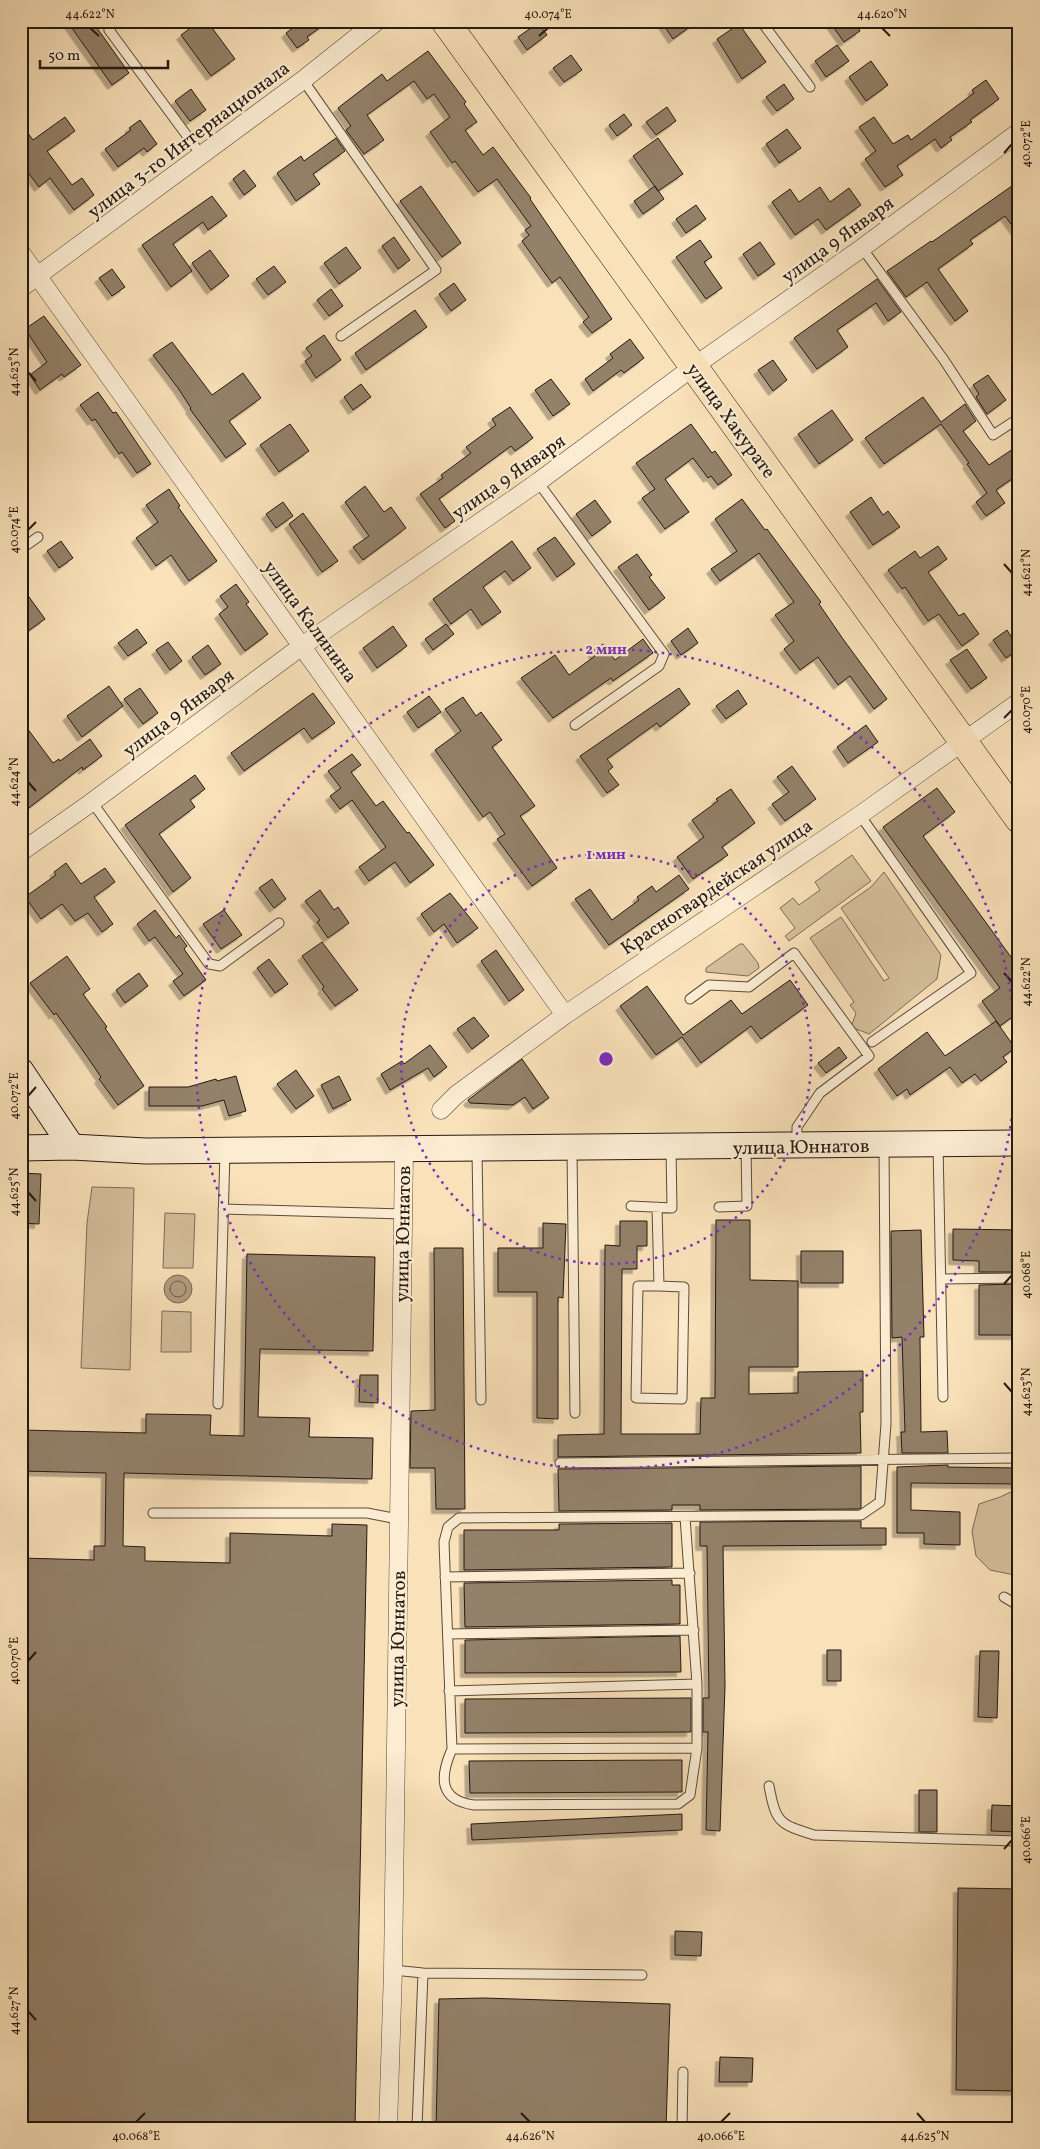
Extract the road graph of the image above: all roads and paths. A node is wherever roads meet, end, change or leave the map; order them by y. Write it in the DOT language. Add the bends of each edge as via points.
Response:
graph roads {
  1 [pos="114,21"];
  2 [pos="377,21"];
  3 [pos="445,21"];
  4 [pos="761,21"];
  5 [pos="303,80"];
  6 [pos="810,87"];
  7 [pos="1019,132"];
  8 [pos="202,156"];
  9 [pos="862,248"];
  10 [pos="21,253"];
  11 [pos="38,276"];
  12 [pos="21,288"];
  13 [pos="341,336"];
  14 [pos="694,367"];
  15 [pos="1019,418"];
  16 [pos="538,482"];
  17 [pos="38,537"];
  18 [pos="21,549"];
  19 [pos="302,646"];
  20 [pos="1019,702"];
  21 [pos="575,725"];
  22 [pos="964,741"];
  23 [pos="92,802"];
  24 [pos="860,815"];
  25 [pos="1019,819"];
  26 [pos="21,852"];
  27 [pos="280,923"];
  28 [pos="690,999"];
  29 [pos="565,1015"];
  30 [pos="872,1042"];
  31 [pos="21,1071"];
  32 [pos="441,1110"];
  33 [pos="884,1144"];
  34 [pos="938,1144"];
  35 [pos="1019,1144"];
  36 [pos="797,1146"];
  37 [pos="72,1147"];
  38 [pos="671,1147"];
  39 [pos="746,1147"];
  40 [pos="21,1148"];
  41 [pos="572,1148"];
  42 [pos="404,1150"];
  43 [pos="476,1150"];
  44 [pos="225,1151"];
  45 [pos="631,1206"];
  46 [pos="657,1207"];
  47 [pos="719,1207"];
  48 [pos="223,1209"];
  49 [pos="403,1214"];
  50 [pos="1019,1278"];
  51 [pos="941,1279"];
  52 [pos="659,1286"];
  53 [pos="943,1397"];
  54 [pos="481,1400"];
  55 [pos="218,1404"];
  56 [pos="575,1413"];
  57 [pos="1019,1458"];
  58 [pos="883,1461"];
  59 [pos="560,1463"];
  60 [pos="153,1513"];
  61 [pos="398,1518"];
  62 [pos="686,1518"];
  63 [pos="690,1573"];
  64 [pos="445,1577"];
  65 [pos="1004,1598"];
  66 [pos="1019,1606"];
  67 [pos="694,1630"];
  68 [pos="448,1634"];
  69 [pos="696,1684"];
  70 [pos="449,1690"];
  71 [pos="696,1748"];
  72 [pos="452,1749"];
  73 [pos="769,1786"];
  74 [pos="1019,1841"];
  75 [pos="393,1970"];
  76 [pos="424,1973"];
  77 [pos="642,1975"];
  78 [pos="683,2072"];
  79 [pos="388,2128"];
  80 [pos="417,2128"];
  81 [pos="682,2128"];
  1 -- 8 [label="lane" via="109,30"];
  2 -- 5 [label="street, улица 3-го Интернационала"];
  3 -- 14 [label="main road, улица Хакурате"];
  4 -- 6 [label="lane"];
  5 -- 8 [label="street, улица 3-го Интернационала"];
  5 -- 13 [label="lane" via="436,270"];
  7 -- 9 [label="street, улица 9 Января"];
  8 -- 11 [label="street, улица 3-го Интернационала"];
  9 -- 14 [label="street, улица 9 Января"];
  9 -- 15 [label="lane" via="944,360 993,435"];
  10 -- 11 [label="street, улица Калинина"];
  11 -- 12 [label="street, улица 3-го Интернационала"];
  11 -- 19 [label="street, улица Калинина"];
  14 -- 16 [label="street, улица 9 Января"];
  14 -- 22 [label="main road, улица Хакурате"];
  16 -- 19 [label="street, улица 9 Января"];
  16 -- 21 [label="lane" via="664,654 659,666"];
  17 -- 18 [label="lane"];
  19 -- 23 [label="street, улица 9 Января"];
  19 -- 29 [label="street, улица Калинина"];
  20 -- 22 [label="street, Красногвардейская улица"];
  22 -- 24 [label="street, Красногвардейская улица"];
  22 -- 25 [label="main road, улица Хакурате"];
  23 -- 26 [label="street, улица 9 Января"];
  23 -- 27 [label="lane" via="209,964 220,966"];
  24 -- 29 [label="street, Красногвардейская улица"];
  24 -- 30 [label="lane" via="971,973"];
  28 -- 36 [label="lane" via="709,985 749,987 794,953 870,1056 820,1093 797,1127"];
  29 -- 32 [label="street, Красногвардейская улица" via="456,1095"];
  31 -- 37 [label="main road"];
  33 -- 34 [label="main road, улица Юннатов"];
  33 -- 36 [label="main road, улица Юннатов"];
  33 -- 58 [label="lane" via="886,1424"];
  34 -- 35 [label="main road, улица Юннатов"];
  34 -- 51 [label="lane"];
  36 -- 39 [label="main road, улица Юннатов"];
  37 -- 40 [label="main road, улица Юннатов"];
  37 -- 44 [label="main road, улица Юннатов"];
  38 -- 39 [label="main road, улица Юннатов"];
  38 -- 41 [label="main road, улица Юннатов"];
  38 -- 46 [label="lane" via="672,1208"];
  39 -- 47 [label="lane" via="747,1206"];
  41 -- 43 [label="main road, улица Юннатов"];
  41 -- 56 [label="lane"];
  42 -- 43 [label="main road, улица Юннатов"];
  42 -- 44 [label="main road, улица Юннатов"];
  42 -- 49 [label="street, улица Юннатов"];
  43 -- 54 [label="lane"];
  44 -- 48 [label="lane"];
  45 -- 46 [label="lane"];
  46 -- 52 [label="lane"];
  48 -- 49 [label="lane"];
  48 -- 55 [label="lane"];
  49 -- 61 [label="street, улица Юннатов"];
  50 -- 51 [label="lane"];
  51 -- 53 [label="lane"];
  52 -- 52 [label="lane" via="638,1286 636,1398 682,1399 684,1287"];
  57 -- 58 [label="lane"];
  58 -- 59 [label="lane"];
  58 -- 62 [label="lane" via="880,1502 861,1516"];
  60 -- 61 [label="lane" via="367,1513"];
  61 -- 75 [label="street, улица Юннатов"];
  62 -- 63 [label="lane"];
  62 -- 64 [label="lane" via="459,1518 448,1527 444,1542"];
  63 -- 64 [label="lane"];
  63 -- 67 [label="lane"];
  64 -- 68 [label="lane"];
  65 -- 66 [label="lane"];
  67 -- 68 [label="lane"];
  67 -- 69 [label="lane"];
  68 -- 70 [label="lane"];
  69 -- 70 [label="lane"];
  69 -- 71 [label="lane"];
  70 -- 72 [label="lane"];
  71 -- 72 [label="lane"];
  71 -- 72 [label="lane" via="690,1795 678,1804 503,1805 460,1803 449,1796 444,1784 444,1766"];
  73 -- 74 [label="lane" via="774,1813 788,1827 814,1834"];
  75 -- 76 [label="lane"];
  75 -- 79 [label="street, улица Юннатов"];
  76 -- 77 [label="lane"];
  76 -- 80 [label="lane"];
  78 -- 81 [label="lane"];
}
